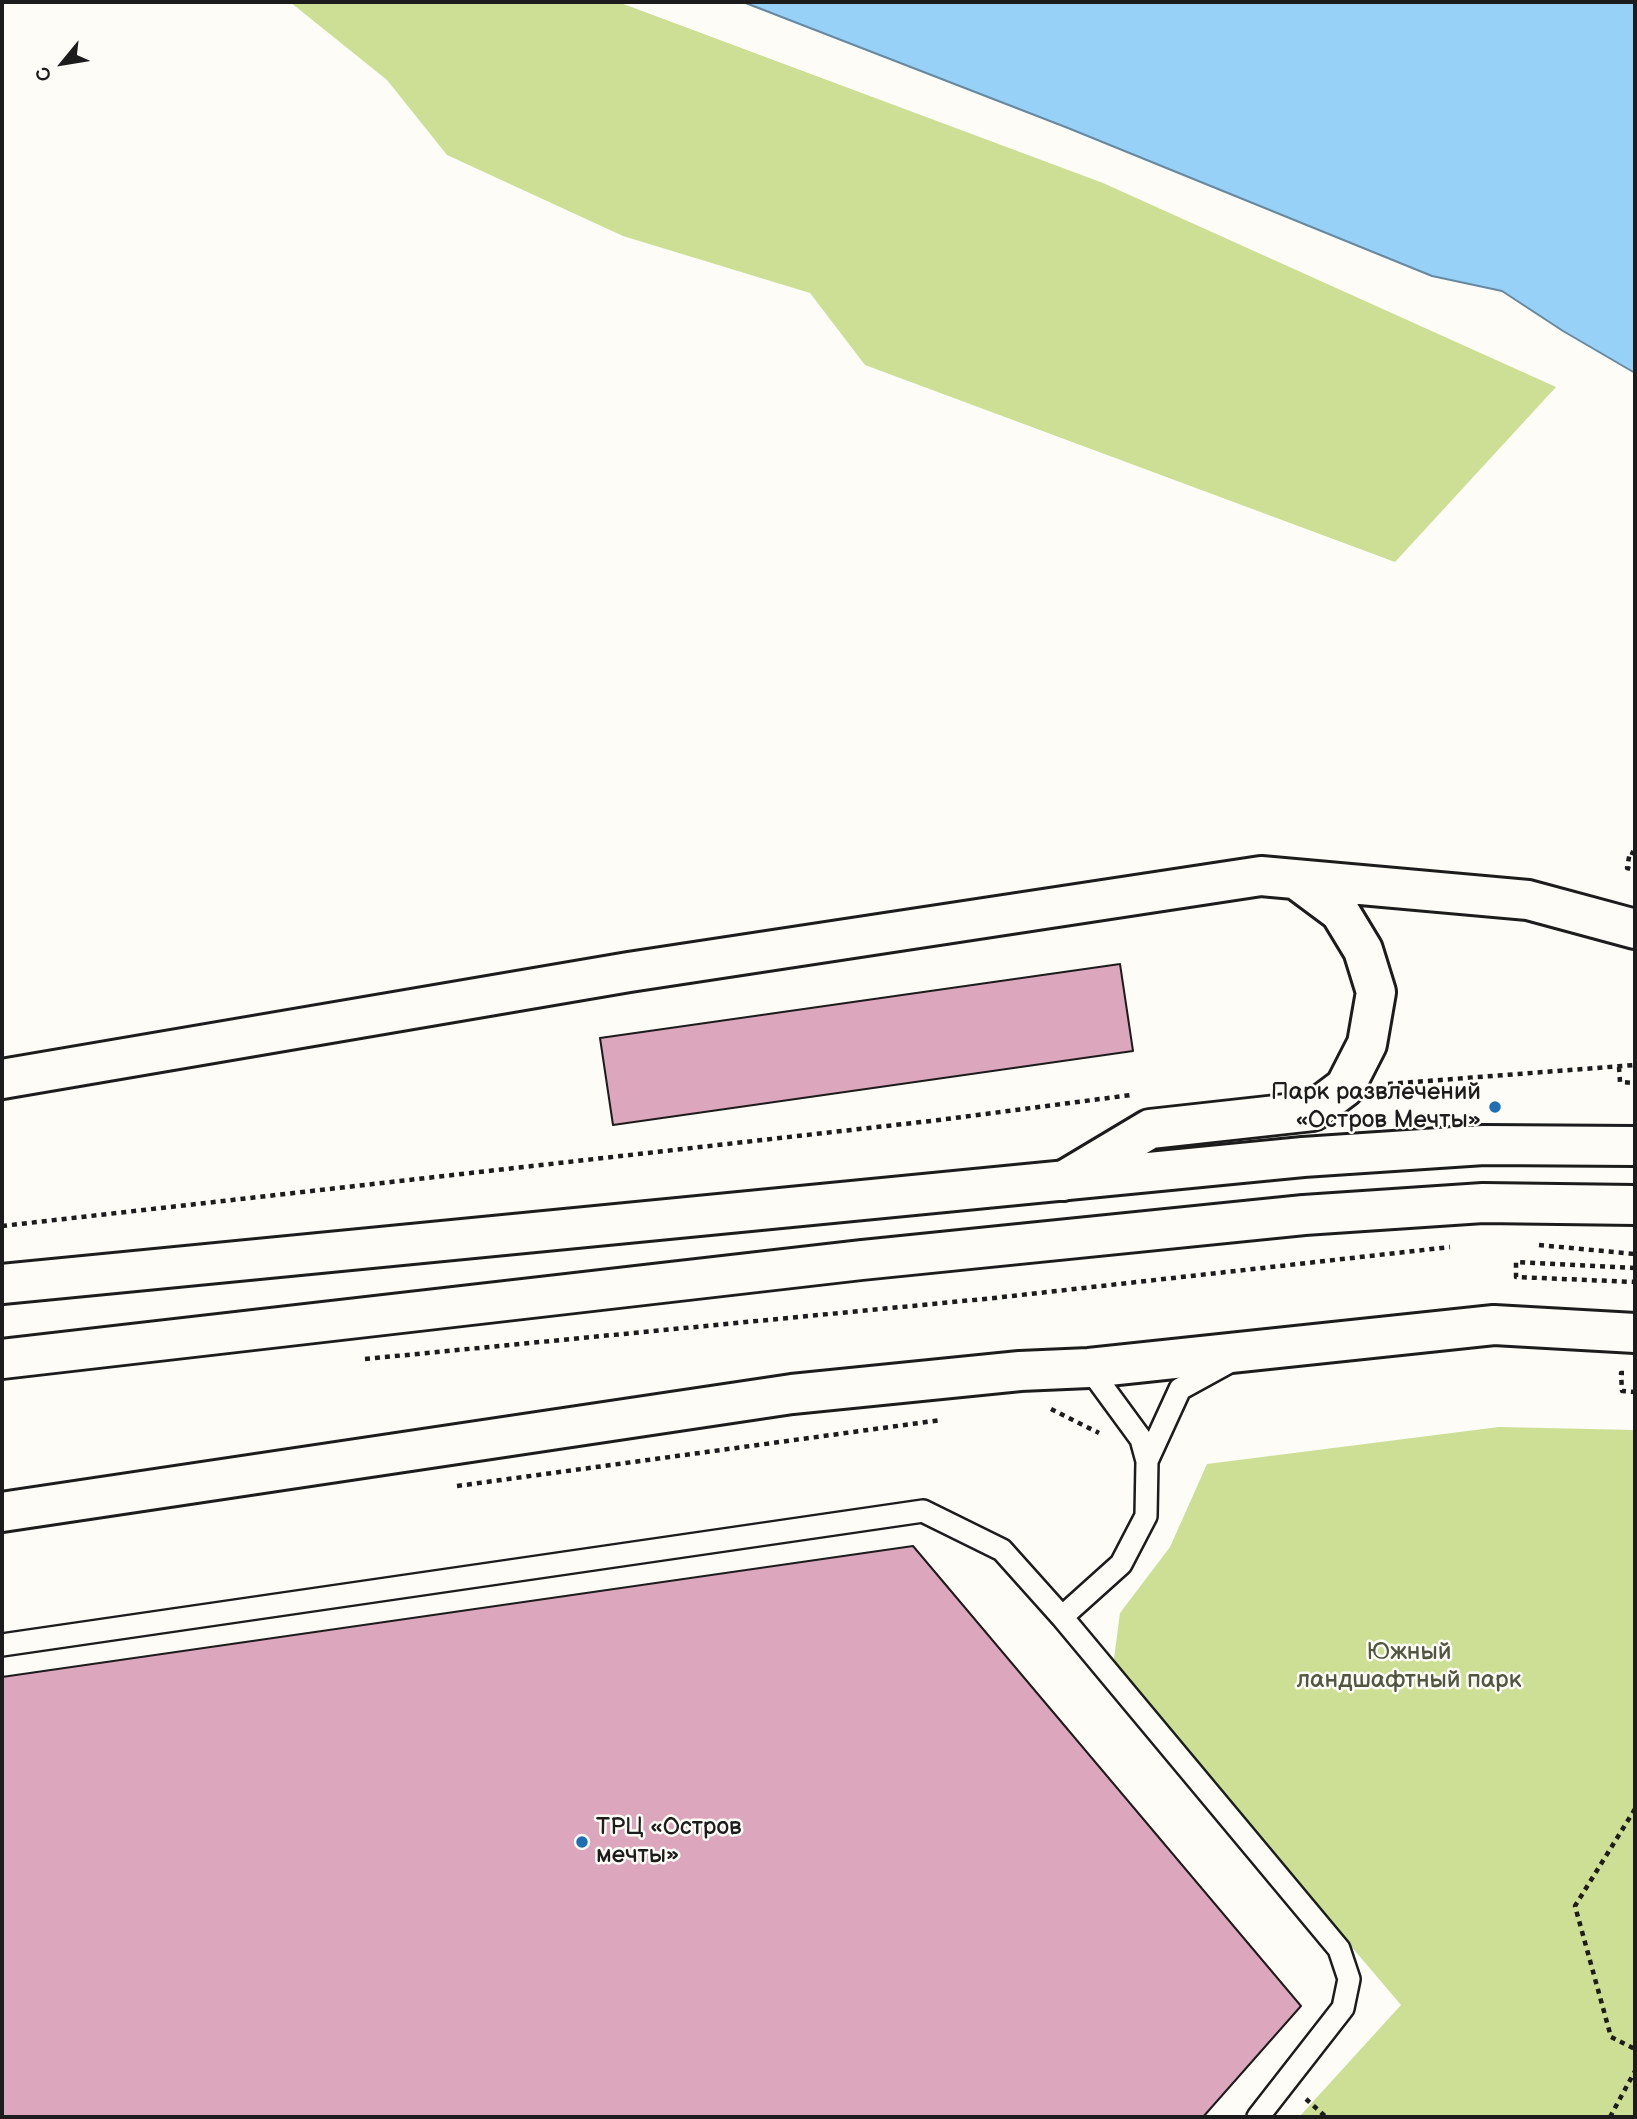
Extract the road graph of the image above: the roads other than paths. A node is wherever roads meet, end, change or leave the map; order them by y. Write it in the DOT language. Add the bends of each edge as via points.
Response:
graph roads {
  1 [pos="1295,879"];
  2 [pos="1635,929"];
  3 [pos="2,1079"];
  4 [pos="1635,1146"];
  5 [pos="1063,1181"];
  6 [pos="1635,1205"];
  7 [pos="2,1284"];
  8 [pos="1635,1333"];
  9 [pos="1249,1351"];
  10 [pos="2,1359"];
  11 [pos="1089,1368"];
  12 [pos="1147,1461"];
  13 [pos="2,1512"];
  14 [pos="1062,1618"];
  15 [pos="2,1644"];
  16 [pos="1258,2117"];
  1 -- 2 [label="street" via="1528,900"];
  1 -- 3 [label="street" via="1261,876 669,966"];
  1 -- 5 [label="street" via="1340,912 1363,950 1376,992 1367,1044 1345,1087 1312,1111 1150,1129"];
  4 -- 5 [label="street" via="1393,1150"];
  5 -- 7 [label="street"];
  6 -- 10 [label="street" via="1483,1203 1290,1216 861,1259"];
  8 -- 9 [label="street" via="1494,1325"];
  9 -- 11 [label="street"];
  9 -- 12 [label="lane" via="1180,1389"];
  11 -- 12 [label="lane" via="1141,1439"];
  11 -- 13 [label="street" via="792,1394"];
  12 -- 14 [label="lane" via="1146,1516 1121,1564"];
  14 -- 15 [label="lane" via="1002,1550 923,1511"];
  14 -- 16 [label="lane" via="1339,1949 1349,1979 1343,2008"];
}
